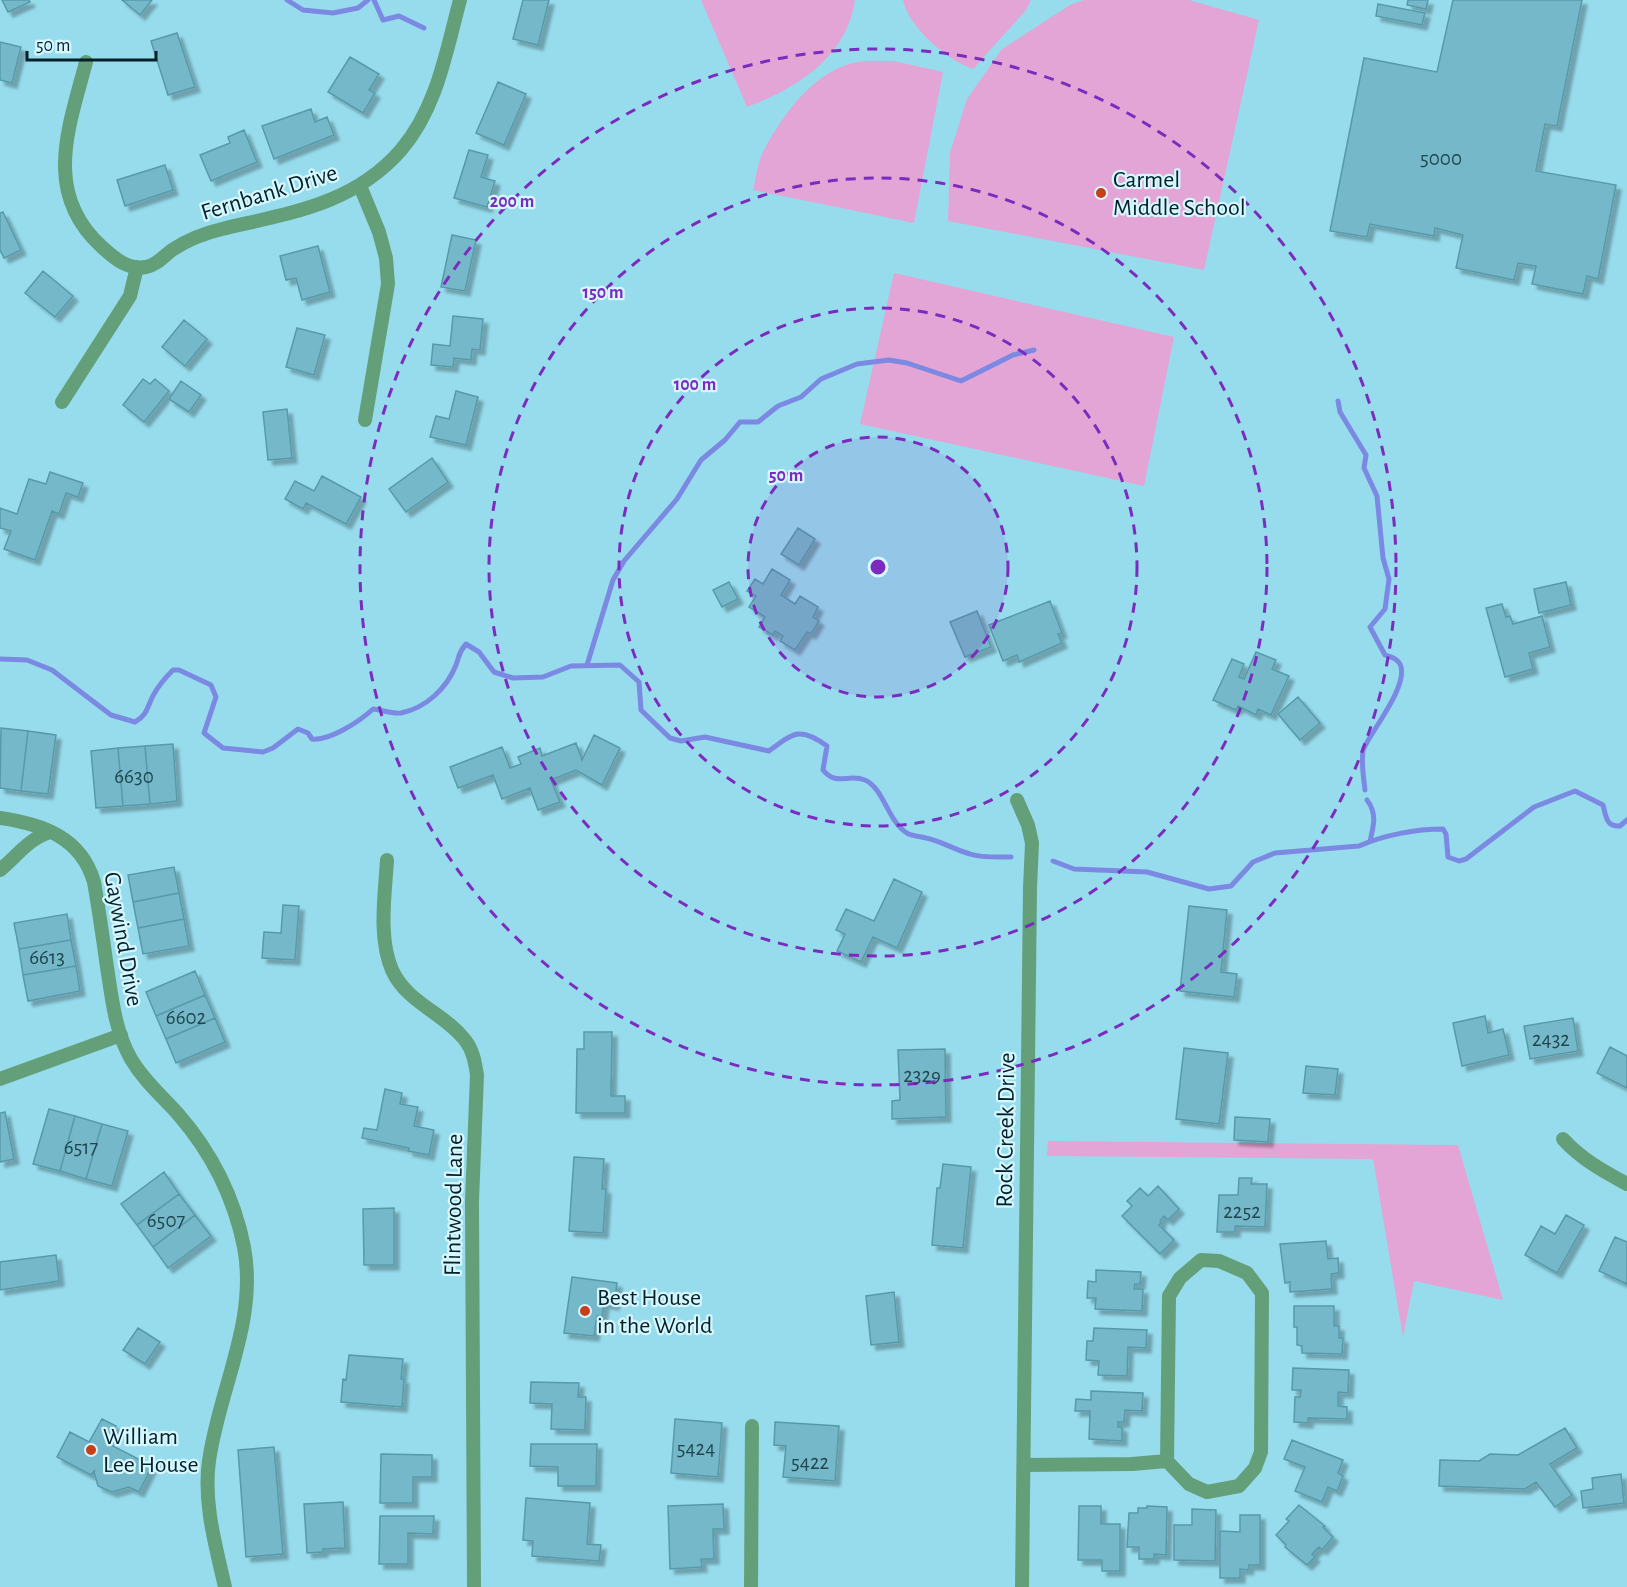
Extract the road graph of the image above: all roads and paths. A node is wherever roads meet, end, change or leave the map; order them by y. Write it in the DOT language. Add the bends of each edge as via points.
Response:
graph roads {
  1 [pos="460,0"];
  2 [pos="86,62"];
  3 [pos="360,186"];
  4 [pos="137,267"];
  5 [pos="62,402"];
  6 [pos="365,420"];
  7 [pos="1017,800"];
  8 [pos="0,818"];
  9 [pos="51,832"];
  10 [pos="387,860"];
  11 [pos="0,870"];
  12 [pos="121,1035"];
  13 [pos="0,1079"];
  14 [pos="1563,1138"];
  15 [pos="1627,1184"];
  16 [pos="752,1426"];
  17 [pos="1167,1461"];
  18 [pos="1024,1465"];
  19 [pos="225,1587"];
  20 [pos="474,1587"];
  21 [pos="751,1587"];
  22 [pos="1022,1587"];
  1 -- 3 [label="street, Fernbank Drive" via="437,87 425,115 399,152"];
  2 -- 4 [label="street" via="64,163 70,198 93,239 122,263"];
  3 -- 4 [label="street, Fernbank Drive" via="321,204 191,239 154,264"];
  3 -- 6 [label="street" via="379,232 388,284"];
  4 -- 5 [label="street" via="130,296"];
  7 -- 18 [label="street, Rock Creek Drive" via="1032,843"];
  8 -- 9 [label="street, Gaywind Drive" via="29,822"];
  9 -- 11 [label="street" via="31,842"];
  9 -- 12 [label="street, Gaywind Drive" via="73,845 91,871"];
  10 -- 20 [label="street, Flintwood Lane" via="384,927 392,969 411,996 464,1039 477,1075 472,1201"];
  12 -- 13 [label="street, Gaywind Drive"];
  12 -- 19 [label="street, Gaywind Drive" via="148,1084 199,1140 218,1170 237,1218 244,1250 245,1313 209,1463 208,1488"];
  14 -- 15 [label="street" via="1576,1153"];
  16 -- 21 [label="street"];
  17 -- 17 [label="street" via="1189,1484 1208,1492 1239,1486 1255,1468 1261,1452 1262,1293 1246,1273 1219,1261 1201,1260 1180,1278 1170,1296"];
  17 -- 18 [label="street"];
  18 -- 22 [label="street, Rock Creek Drive"];
}
